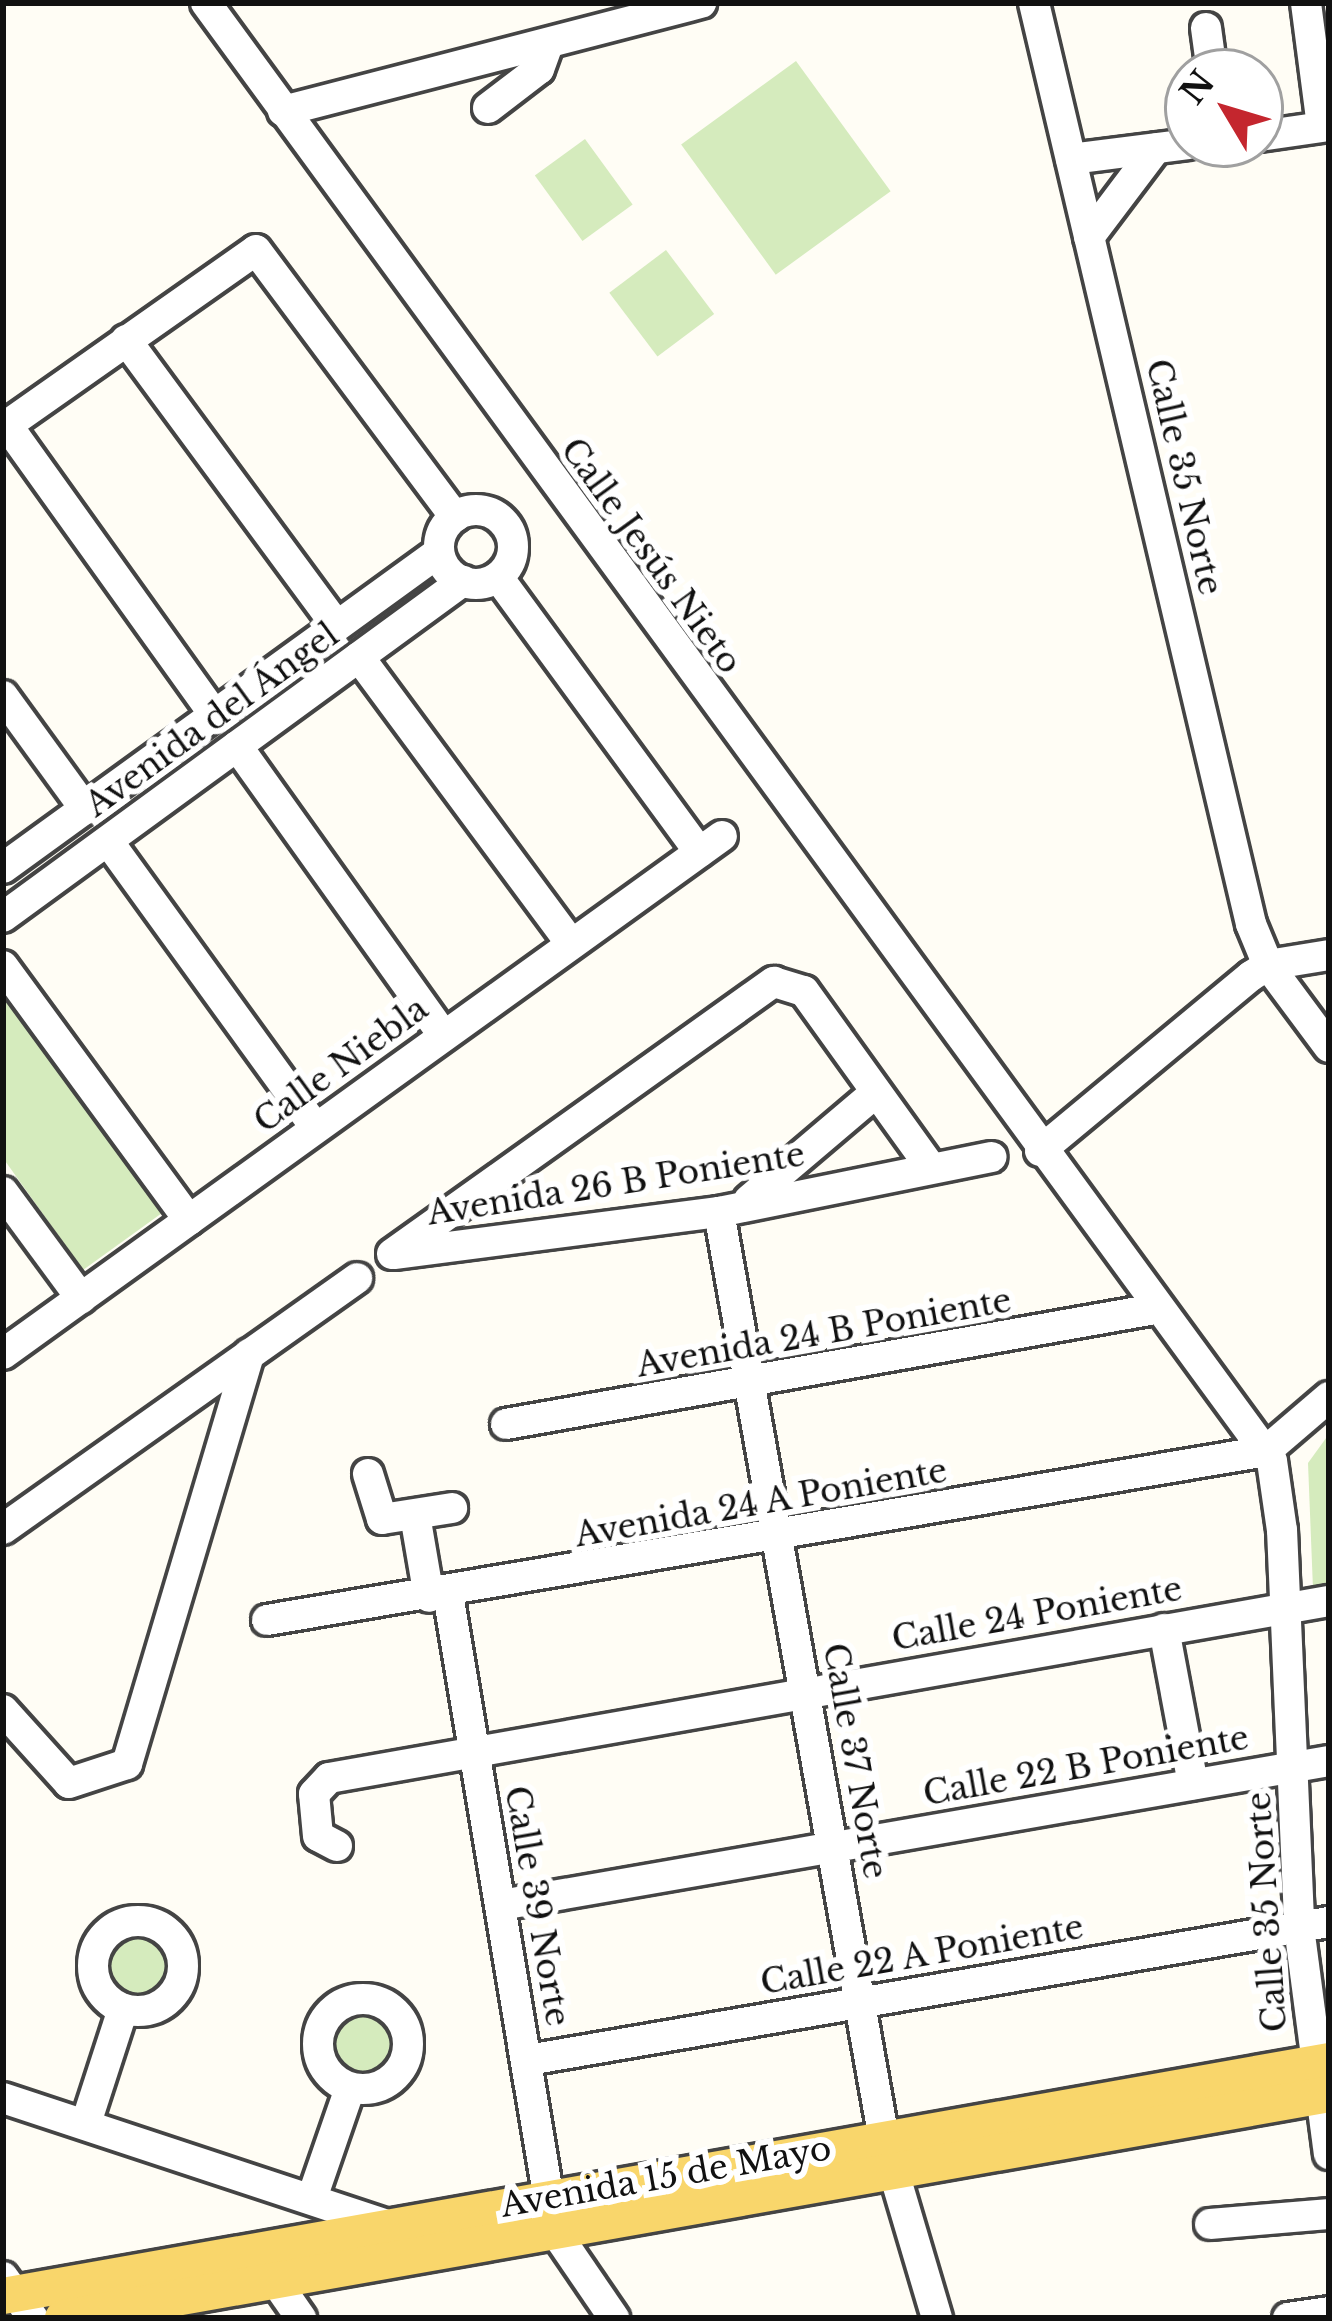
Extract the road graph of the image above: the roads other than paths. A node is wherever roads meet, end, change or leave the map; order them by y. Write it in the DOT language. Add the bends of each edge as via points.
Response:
graph roads {
  1 [pos="206,3"];
  2 [pos="701,3"];
  3 [pos="1034,3"];
  4 [pos="1306,3"];
  5 [pos="1206,28"];
  6 [pos="548,44"];
  7 [pos="1208,48"];
  8 [pos="488,108"];
  9 [pos="283,111"];
  10 [pos="1325,126"];
  11 [pos="1284,132"];
  12 [pos="1164,147"];
  13 [pos="1156,148"];
  14 [pos="1071,159"];
  15 [pos="1090,237"];
  16 [pos="126,340"];
  17 [pos="5,427"];
  18 [pos="455,518"];
  19 [pos="440,552"];
  20 [pos="498,577"];
  21 [pos="463,581"];
  22 [pos="337,626"];
  23 [pos="359,657"];
  24 [pos="3,696"];
  25 [pos="214,715"];
  26 [pos="237,746"];
  27 [pos="85,809"];
  28 [pos="108,841"];
  29 [pos="3,868"];
  30 [pos="3,917"];
  31 [pos="572,944"];
  32 [pos="1329,955"];
  33 [pos="1268,965"];
  34 [pos="3,966"];
  35 [pos="1317,1019"];
  36 [pos="444,1036"];
  37 [pos="1329,1047"];
  38 [pos="875,1093"];
  39 [pos="316,1128"];
  40 [pos="1040,1151"];
  41 [pos="992,1157"];
  42 [pos="931,1168"];
  43 [pos="3,1192"];
  44 [pos="732,1208"];
  45 [pos="189,1220"];
  46 [pos="357,1278"];
  47 [pos="81,1298"];
  48 [pos="1155,1309"];
  49 [pos="3,1354"];
  50 [pos="249,1354"];
  51 [pos="752,1385"];
  52 [pos="1329,1397"];
  53 [pos="506,1424"];
  54 [pos="1266,1451"];
  55 [pos="368,1474"];
  56 [pos="452,1508"];
  57 [pos="415,1515"];
  58 [pos="3,1529"];
  59 [pos="782,1536"];
  60 [pos="438,1596"];
  61 [pos="1329,1601"];
  62 [pos="1287,1609"];
  63 [pos="267,1621"];
  64 [pos="1164,1629"];
  65 [pos="805,1689"];
  66 [pos="3,1710"];
  67 [pos="473,1751"];
  68 [pos="1329,1761"];
  69 [pos="1294,1767"];
  70 [pos="1192,1784"];
  71 [pos="832,1845"];
  72 [pos="337,1846"];
  73 [pos="501,1905"];
  74 [pos="1314,1924"];
  75 [pos="860,2002"];
  76 [pos="123,2009"];
  77 [pos="528,2060"];
  78 [pos="1323,2078"];
  79 [pos="350,2088"];
  80 [pos="3,2098"];
  81 [pos="86,2123"];
  82 [pos="888,2154"];
  83 [pos="1329,2154"];
  84 [pos="312,2198"];
  85 [pos="551,2213"];
  86 [pos="1329,2214"];
  87 [pos="1210,2224"];
  88 [pos="394,2227"];
  89 [pos="442,2248"];
  90 [pos="276,2282"];
  91 [pos="13,2296"];
  92 [pos="1329,2312"];
  93 [pos="63,2318"];
  94 [pos="301,2318"];
  95 [pos="614,2318"];
  96 [pos="937,2318"];
  97 [pos="1288,2318"];
  1 -- 9 [label="street, Calle Jesús Nieto"];
  2 -- 6 [label="street"];
  3 -- 14 [label="street, Calle 35 Norte"];
  4 -- 10 [label="street"];
  5 -- 7 [label="street"];
  6 -- 8 [label="street" via="539,69"];
  6 -- 9 [label="street"];
  9 -- 40 [label="street, Calle Jesús Nieto"];
  10 -- 11 [label="street"];
  12 -- 13 [label="street"];
  13 -- 14 [label="street"];
  13 -- 15 [label="street"];
  14 -- 15 [label="street, Calle 35 Norte"];
  15 -- 33 [label="street, Calle 35 Norte" via="1251,924"];
  16 -- 17 [label="street"];
  16 -- 18 [label="street" via="256,250"];
  16 -- 22 [label="street"];
  17 -- 25 [label="street"];
  18 -- 19 [label="street"];
  18 -- 20 [label="street" via="484,510 504,522 513,545"];
  19 -- 21 [label="street"];
  19 -- 22 [label="street, Avenida del Ángel"];
  20 -- 21 [label="street"];
  20 -- 31 [label="street, Calle Niebla" via="710,844"];
  21 -- 23 [label="street, Avenida del Ángel"];
  22 -- 25 [label="street, Avenida del Ángel"];
  23 -- 26 [label="street, Avenida del Ángel"];
  23 -- 31 [label="street"];
  24 -- 27 [label="street"];
  25 -- 27 [label="street, Avenida del Ángel"];
  26 -- 28 [label="street, Avenida del Ángel"];
  26 -- 36 [label="street"];
  27 -- 29 [label="street, Avenida del Ángel"];
  28 -- 30 [label="street, Avenida del Ángel"];
  28 -- 39 [label="street"];
  31 -- 36 [label="street, Calle Niebla"];
  32 -- 33 [label="street"];
  33 -- 35 [label="street, Calle 35 Norte"];
  33 -- 40 [label="street"];
  34 -- 45 [label="street"];
  35 -- 37 [label="street, Calle 35 Norte"];
  36 -- 39 [label="street, Calle Niebla"];
  38 -- 42 [label="street"];
  38 -- 44 [label="street"];
  38 -- 44 [label="street, Avenida 26 B Poniente" via="804,991 786,981 759,991 392,1254"];
  39 -- 45 [label="street, Calle Niebla"];
  40 -- 48 [label="street, Calle Jesús Nieto"];
  41 -- 42 [label="street, Avenida 26 B Poniente"];
  42 -- 44 [label="street, Avenida 26 B Poniente"];
  43 -- 47 [label="street"];
  44 -- 51 [label="street, Calle 37 Norte"];
  45 -- 47 [label="street, Calle Niebla"];
  46 -- 50 [label="street"];
  47 -- 49 [label="street, Calle Niebla"];
  48 -- 51 [label="street, Avenida 24 B Poniente"];
  48 -- 54 [label="street, Calle Jesús Nieto"];
  50 -- 58 [label="street"];
  50 -- 66 [label="street" via="128,1764 69,1783"];
  51 -- 53 [label="street, Avenida 24 B Poniente"];
  51 -- 59 [label="street, Calle 37 Norte"];
  52 -- 54 [label="street"];
  54 -- 59 [label="street, Avenida 24 A Poniente"];
  54 -- 62 [label="street, Calle 35 Norte" via="1278,1485"];
  55 -- 57 [label="street" via="382,1519"];
  56 -- 57 [label="street"];
  57 -- 60 [label="street, Calle 39 Norte"];
  59 -- 60 [label="street, Avenida 24 A Poniente"];
  59 -- 65 [label="street, Calle 37 Norte"];
  60 -- 63 [label="street, Avenida 24 A Poniente"];
  60 -- 67 [label="street, Calle 39 Norte"];
  61 -- 62 [label="street, Calle 24 Poniente"];
  62 -- 64 [label="street, Calle 24 Poniente"];
  62 -- 69 [label="street, Calle 35 Norte"];
  64 -- 65 [label="street, Calle 24 Poniente"];
  64 -- 70 [label="street"];
  65 -- 67 [label="street, Calle 24 Poniente"];
  65 -- 71 [label="street, Calle 37 Norte"];
  67 -- 72 [label="street, Calle 24 Poniente" via="322,1782 314,1794 318,1835"];
  67 -- 73 [label="street, Calle 39 Norte"];
  68 -- 69 [label="street, Calle 22 B Poniente"];
  69 -- 70 [label="street, Calle 22 B Poniente"];
  69 -- 74 [label="street, Calle 35 Norte"];
  70 -- 71 [label="street, Calle 22 B Poniente"];
  71 -- 73 [label="street, Calle 22 B Poniente"];
  71 -- 75 [label="street, Calle 37 Norte"];
  73 -- 77 [label="street, Calle 39 Norte"];
  74 -- 75 [label="street, Calle 22 A Poniente"];
  74 -- 78 [label="street, Calle 35 Norte"];
  75 -- 77 [label="street, Calle 22 A Poniente"];
  75 -- 82 [label="street, Calle 37 Norte"];
  76 -- 81 [label="street"];
  77 -- 85 [label="street, Calle 39 Norte"];
  78 -- 82 [label="main road, Avenida 15 de Mayo"];
  78 -- 83 [label="street, Calle 35 Norte"];
  79 -- 84 [label="street"];
  80 -- 81 [label="street"];
  81 -- 84 [label="street"];
  82 -- 85 [label="main road, Avenida 15 de Mayo"];
  82 -- 96 [label="street, Calle 37 Norte"];
  84 -- 88 [label="street"];
  85 -- 88 [label="main road, Avenida 15 de Mayo"];
  85 -- 89 [label="main road, Avenida 15 de Mayo"];
  85 -- 95 [label="street"];
  86 -- 87 [label="street"];
  88 -- 89 [label="street"];
  88 -- 91 [label="main road, Avenida 15 de Mayo"];
  89 -- 90 [label="main road, Avenida 15 de Mayo"];
  90 -- 93 [label="main road, Avenida 15 de Mayo"];
  90 -- 94 [label="street"];
  92 -- 97 [label="street"];
}
